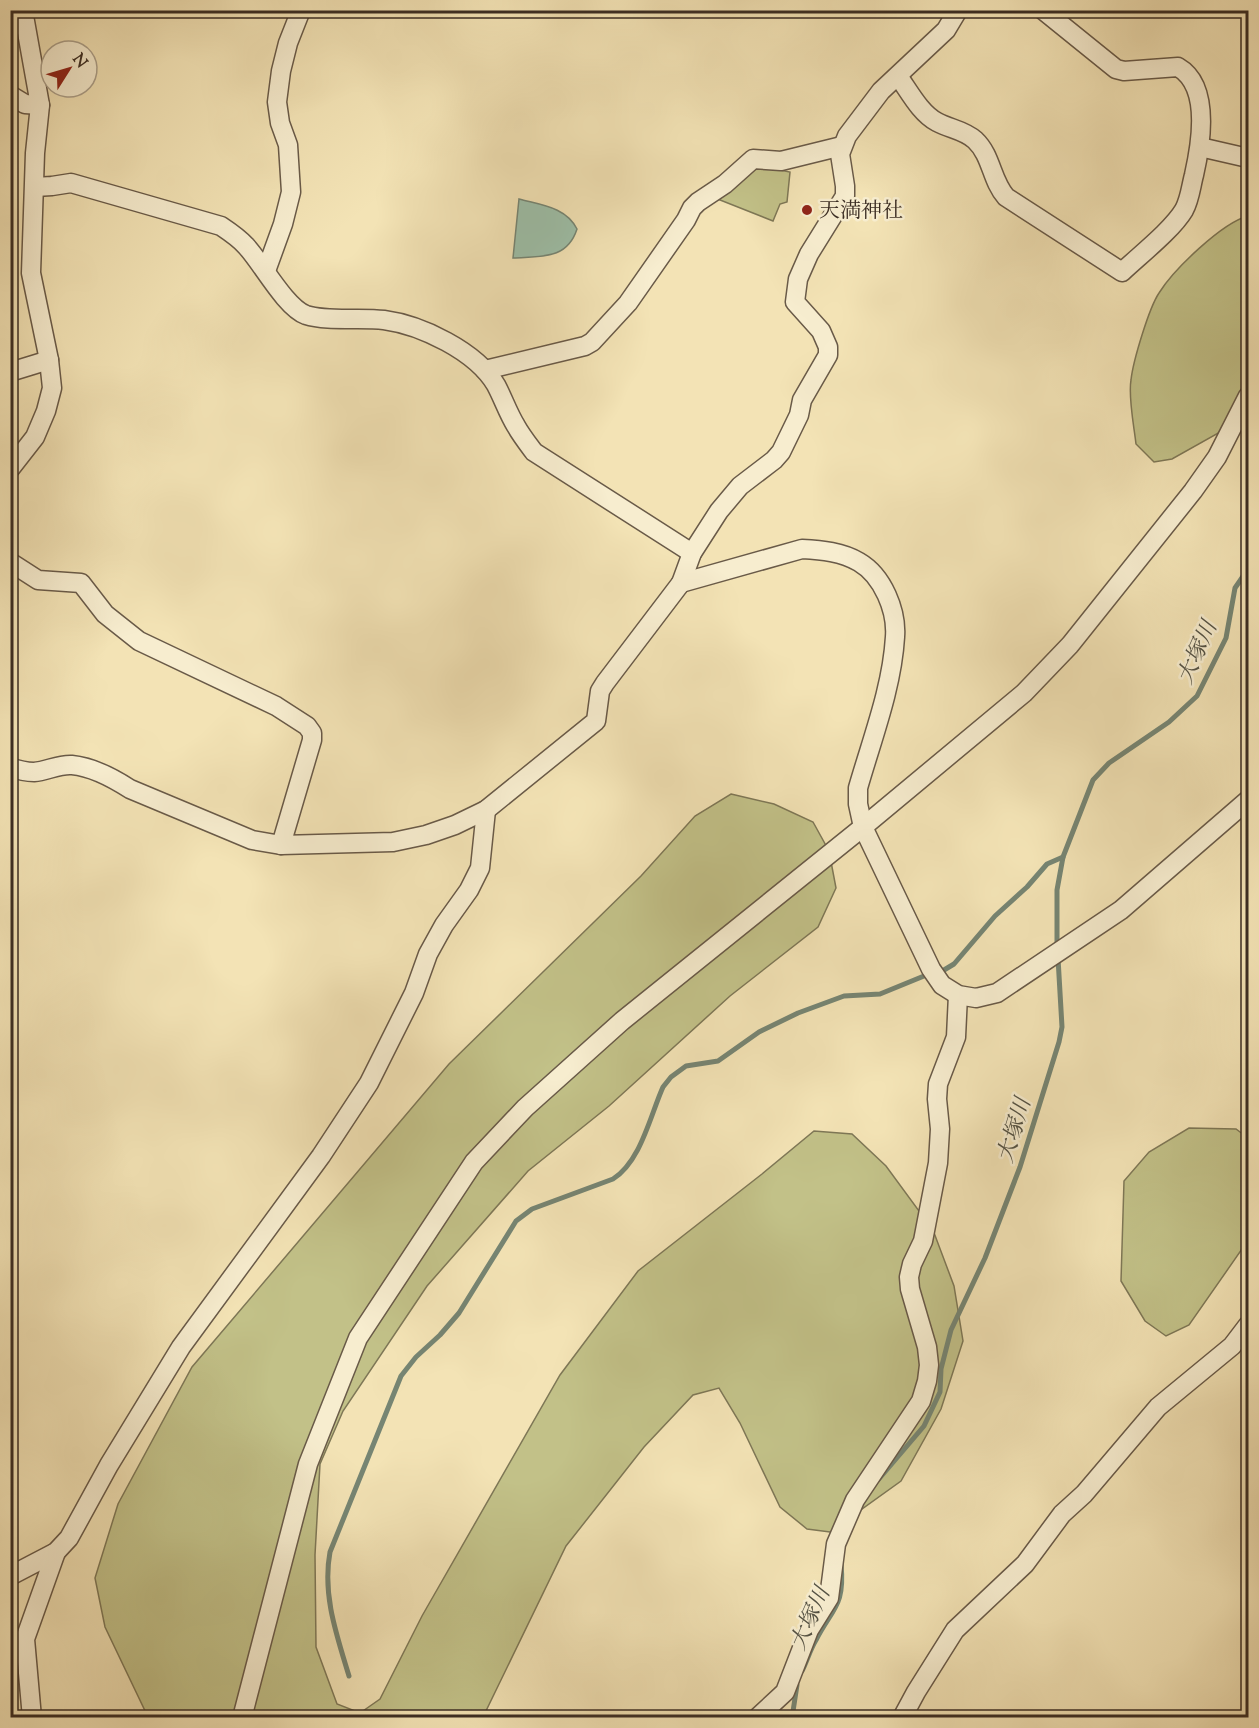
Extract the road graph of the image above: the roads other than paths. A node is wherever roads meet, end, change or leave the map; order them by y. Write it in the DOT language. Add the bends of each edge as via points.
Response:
graph roads {
  1 [pos="22,10"];
  2 [pos="301,10"];
  3 [pos="958,10"];
  4 [pos="1042,10"];
  5 [pos="898,76"];
  6 [pos="10,95"];
  7 [pos="40,105"];
  8 [pos="842,146"];
  9 [pos="1200,147"];
  10 [pos="1248,158"];
  11 [pos="35,186"];
  12 [pos="266,271"];
  13 [pos="50,360"];
  14 [pos="485,370"];
  15 [pos="10,372"];
  16 [pos="1248,396"];
  17 [pos="10,469"];
  18 [pos="692,553"];
  19 [pos="10,562"];
  20 [pos="681,583"];
  21 [pos="10,767"];
  22 [pos="1248,800"];
  23 [pos="486,810"];
  24 [pos="863,827"];
  25 [pos="281,845"];
  26 [pos="958,995"];
  27 [pos="1248,1325"];
  28 [pos="56,1552"];
  29 [pos="10,1576"];
  30 [pos="32,1718"];
  31 [pos="242,1718"];
  32 [pos="757,1718"];
  33 [pos="902,1718"];
  1 -- 7 [label="street"];
  2 -- 12 [label="street" via="285,52 277,102 288,145 291,192"];
  3 -- 5 [label="street" via="946,30"];
  4 -- 9 [label="street" via="1116,69 1182,69 1200,104"];
  5 -- 8 [label="street" via="881,91"];
  5 -- 9 [label="street" via="929,117 976,141 986,153 997,185 1006,197 1122,272 1183,211"];
  6 -- 7 [label="street" via="25,104"];
  7 -- 11 [label="street"];
  8 -- 14 [label="street" via="782,162 758,158 748,161 692,208 628,303 592,342"];
  8 -- 18 [label="street" via="845,196 809,254 794,296 797,306 821,331 828,355 802,400 781,452 740,486"];
  9 -- 10 [label="street"];
  11 -- 12 [label="street" via="71,183 221,226 235,235"];
  11 -- 13 [label="street" via="31,273"];
  12 -- 14 [label="street" via="290,303 305,314 409,324 447,341"];
  13 -- 15 [label="street"];
  13 -- 17 [label="street" via="52,388 46,411 35,436"];
  14 -- 18 [label="street" via="534,452"];
  16 -- 24 [label="street" via="1217,457 1193,491 1070,645 1024,693"];
  18 -- 20 [label="street"];
  19 -- 25 [label="street" via="38,580 81,583 105,614 139,641 276,706 308,726 312,740"];
  20 -- 23 [label="street" via="604,683 596,721"];
  20 -- 24 [label="street" via="802,549 844,555 861,563 880,582 891,606 896,636 890,678 858,788"];
  21 -- 25 [label="street" via="35,772 73,765 85,768 252,840"];
  22 -- 26 [label="street" via="1121,910 1058,953 997,993 976,998"];
  23 -- 25 [label="street" via="426,835 393,842"];
  23 -- 28 [label="street" via="480,868 428,954 414,993 369,1083 321,1156 181,1347 69,1538"];
  24 -- 26 [label="street" via="931,969 942,985"];
  24 -- 31 [label="street" via="622,1021 525,1108 474,1162 358,1338 308,1464"];
  26 -- 32 [label="street" via="956,1037 938,1084 938,1164 923,1241 909,1276 927,1347 927,1381 921,1401 855,1500 836,1544 829,1598 809,1630 785,1692"];
  27 -- 33 [label="street" via="1232,1346 1158,1407 1062,1515 1025,1564 955,1630"];
  28 -- 29 [label="street"];
  28 -- 30 [label="street" via="25,1639"];
}
